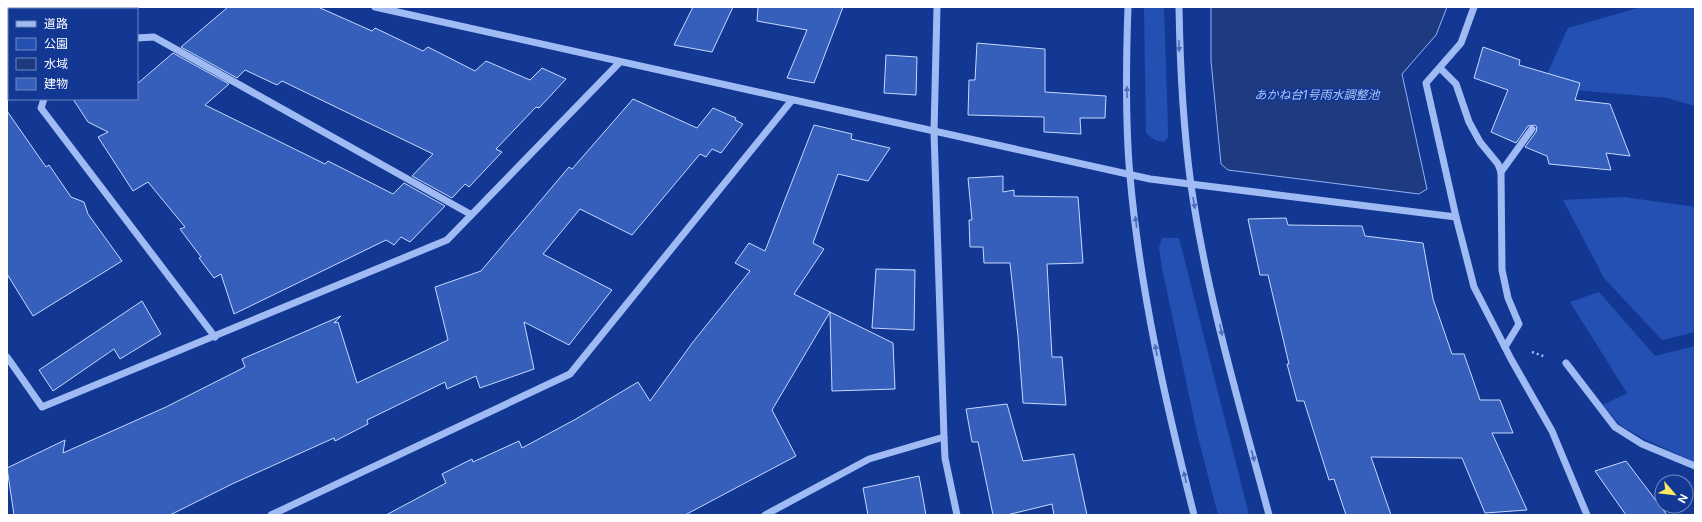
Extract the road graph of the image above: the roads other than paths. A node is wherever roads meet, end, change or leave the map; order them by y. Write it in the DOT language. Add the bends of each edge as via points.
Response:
graph roads {
  1 [pos="375,7"];
  2 [pos="937,7"];
  3 [pos="1128,7"];
  4 [pos="1178,7"];
  5 [pos="1474,7"];
  6 [pos="138,38"];
  7 [pos="619,63"];
  8 [pos="1440,68"];
  9 [pos="44,100"];
  10 [pos="792,100"];
  11 [pos="1532,129"];
  12 [pos="934,132"];
  13 [pos="1501,172"];
  14 [pos="1130,176"];
  15 [pos="1191,185"];
  16 [pos="470,214"];
  17 [pos="1456,217"];
  18 [pos="215,337"];
  19 [pos="1505,347"];
  20 [pos="7,357"];
  21 [pos="1566,363"];
  22 [pos="944,437"];
  23 [pos="1695,466"];
  24 [pos="271,515"];
  25 [pos="765,515"];
  26 [pos="957,515"];
  27 [pos="1194,515"];
  28 [pos="1269,515"];
  29 [pos="1587,515"];
  1 -- 7 [label="street"];
  2 -- 12 [label="street"];
  14 -- 3 [label="street, one-way"];
  4 -- 15 [label="street, one-way" via="1183,109"];
  5 -- 8 [label="street" via="1461,43"];
  6 -- 16 [label="street" via="154,37"];
  7 -- 10 [label="street"];
  7 -- 16 [label="street"];
  8 -- 13 [label="street" via="1456,84 1469,122"];
  8 -- 17 [label="street" via="1426,83"];
  9 -- 18 [label="street" via="41,108"];
  10 -- 12 [label="street"];
  10 -- 24 [label="street" via="570,374"];
  11 -- 13 [label="street"];
  12 -- 14 [label="street"];
  12 -- 22 [label="street"];
  13 -- 19 [label="street" via="1502,270 1508,298 1519,324"];
  14 -- 15 [label="street"];
  27 -- 14 [label="street, one-way" via="1160,368 1140,264"];
  15 -- 17 [label="street"];
  15 -- 28 [label="street, one-way" via="1229,367"];
  16 -- 18 [label="street" via="447,240"];
  17 -- 19 [label="street" via="1474,287"];
  18 -- 20 [label="street" via="42,407"];
  19 -- 29 [label="street" via="1552,431"];
  21 -- 23 [label="street" via="1615,427 1642,444"];
  22 -- 25 [label="street" via="869,459"];
  22 -- 26 [label="street" via="945,458"];
}
